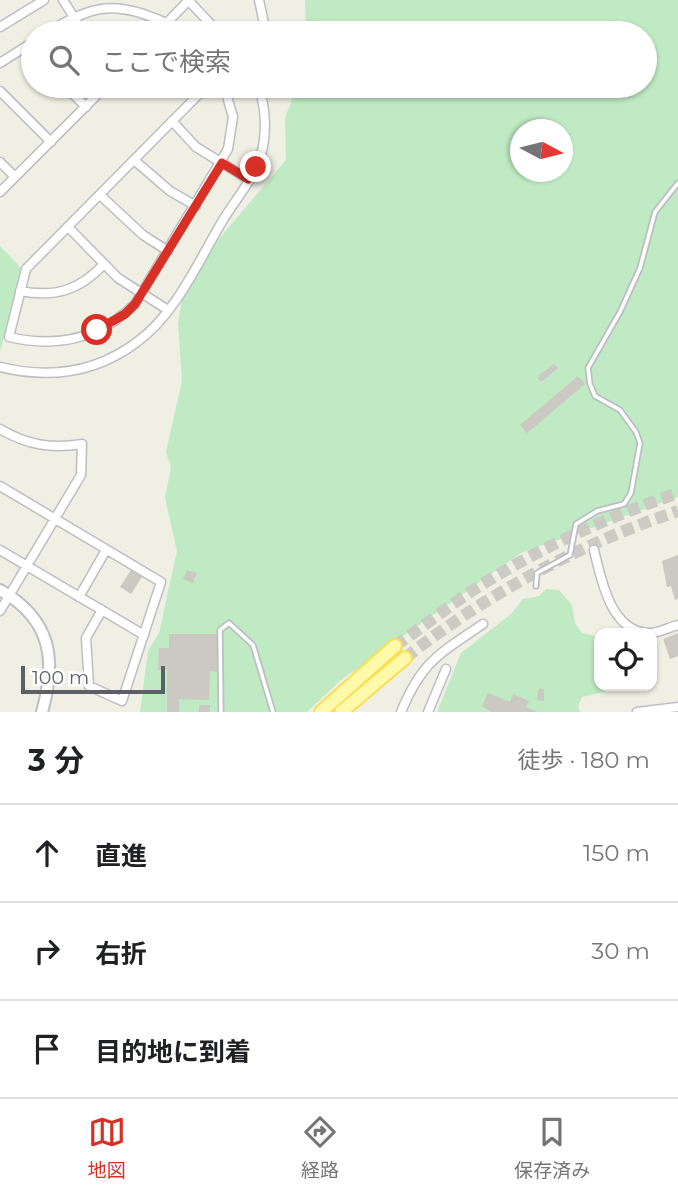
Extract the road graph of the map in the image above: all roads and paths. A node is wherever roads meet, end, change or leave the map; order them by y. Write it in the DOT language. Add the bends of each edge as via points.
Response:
graph roads {
  1 [pos="44,0"];
  2 [pos="63,0"];
  3 [pos="188,0"];
  4 [pos="259,0"];
  5 [pos="72,17"];
  6 [pos="66,21"];
  7 [pos="75,21"];
  8 [pos="162,21"];
  9 [pos="168,21"];
  10 [pos="208,21"];
  11 [pos="263,21"];
  12 [pos="0,27"];
  13 [pos="21,51"];
  14 [pos="0,63"];
  15 [pos="0,91"];
  16 [pos="77,98"];
  17 [pos="95,98"];
  18 [pos="194,98"];
  19 [pos="227,98"];
  20 [pos="261,98"];
  21 [pos="86,107"];
  22 [pos="172,121"];
  23 [pos="51,142"];
  24 [pos="134,160"];
  25 [pos="0,162"];
  26 [pos="222,163"];
  27 [pos="15,177"];
  28 [pos="248,179"];
  29 [pos="678,183"];
  30 [pos="0,192"];
  31 [pos="100,195"];
  32 [pos="196,206"];
  33 [pos="69,228"];
  34 [pos="168,251"];
  35 [pos="104,264"];
  36 [pos="20,291"];
  37 [pos="142,293"];
  38 [pos="168,310"];
  39 [pos="0,367"];
  40 [pos="0,429"];
  41 [pos="0,486"];
  42 [pos="55,520"];
  43 [pos="0,550"];
  44 [pos="106,550"];
  45 [pos="594,550"];
  46 [pos="28,567"];
  47 [pos="536,586"];
  48 [pos="5,593"];
  49 [pos="79,597"];
  50 [pos="102,610"];
  51 [pos="0,611"];
  52 [pos="482,624"];
  53 [pos="678,625"];
  54 [pos="144,635"];
  55 [pos="395,646"];
  56 [pos="405,658"];
  57 [pos="446,670"];
  58 [pos="678,707"];
  59 [pos="42,712"];
  60 [pos="221,712"];
  61 [pos="273,712"];
  62 [pos="321,712"];
  63 [pos="341,712"];
  64 [pos="401,712"];
  65 [pos="428,712"];
  66 [pos="637,712"];
  1 -- 12 [label="street"];
  2 -- 5 [label="street"];
  3 -- 9 [label="street"];
  3 -- 10 [label="street"];
  4 -- 11 [label="street"];
  5 -- 6 [label="street"];
  5 -- 7 [label="street"];
  5 -- 8 [label="street" via="93,7 122,5"];
  13 -- 14 [label="street"];
  15 -- 23 [label="street"];
  16 -- 21 [label="street"];
  17 -- 21 [label="street"];
  18 -- 22 [label="street"];
  19 -- 26 [label="street" via="233,133"];
  20 -- 28 [label="street" via="264,135 259,160"];
  21 -- 23 [label="street"];
  22 -- 24 [label="street"];
  22 -- 26 [label="street" via="196,147"];
  23 -- 27 [label="street"];
  24 -- 31 [label="street"];
  24 -- 32 [label="street"];
  25 -- 27 [label="street"];
  26 -- 28 [label="street"];
  26 -- 32 [label="street"];
  27 -- 30 [label="street"];
  28 -- 38 [label="street"];
  29 -- 47 [label="lane" via="655,212 635,279 588,368 595,396 620,410 638,437 631,493 624,504 593,513 576,524 570,555 537,573"];
  31 -- 33 [label="street"];
  31 -- 34 [label="street" via="143,235"];
  32 -- 34 [label="street"];
  33 -- 35 [label="street"];
  33 -- 36 [label="street" via="26,269"];
  34 -- 37 [label="street"];
  35 -- 36 [label="street" via="69,290 39,295"];
  35 -- 37 [label="street"];
  36 -- 37 [label="street" via="9,337 43,344 97,330 125,314"];
  37 -- 38 [label="street"];
  38 -- 39 [label="street" via="136,343 91,367 37,375"];
  40 -- 42 [label="street" via="39,445 82,444 81,475"];
  41 -- 42 [label="street"];
  42 -- 44 [label="street"];
  42 -- 46 [label="street"];
  43 -- 46 [label="street"];
  44 -- 49 [label="street"];
  44 -- 54 [label="street" via="161,582"];
  45 -- 53 [label="street" via="607,602 627,625 650,633"];
  46 -- 48 [label="street"];
  46 -- 49 [label="street"];
  48 -- 51 [label="street"];
  48 -- 59 [label="street" via="37,622 48,646 50,675"];
  49 -- 50 [label="street"];
  50 -- 54 [label="street"];
  50 -- 54 [label="street" via="86,638 89,687 122,701"];
  52 -- 64 [label="street" via="419,673"];
  55 -- 62 [label="main road"];
  56 -- 63 [label="main road"];
  57 -- 65 [label="street"];
  58 -- 66 [label="street"];
  60 -- 61 [label="lane" via="220,630 229,623 253,645"];
}
